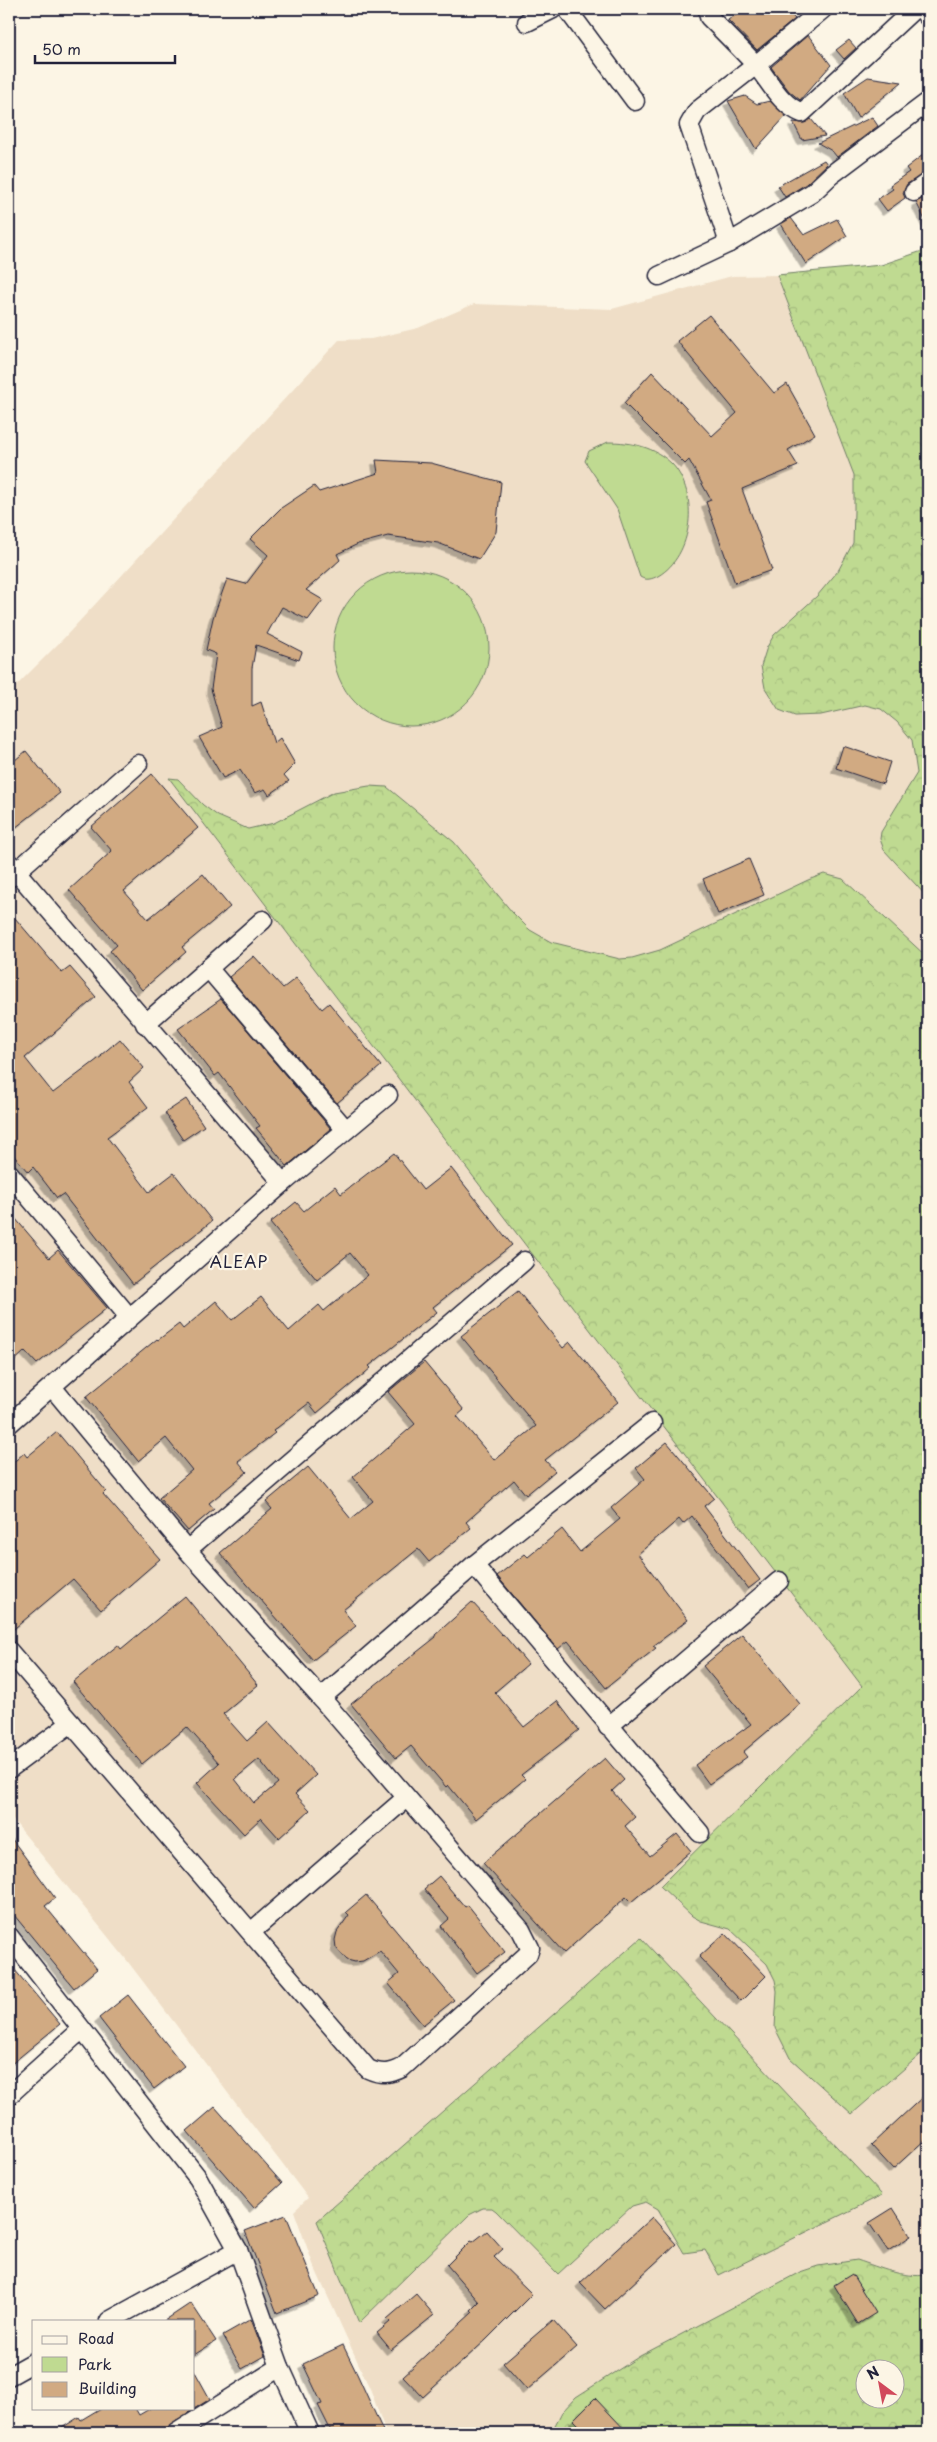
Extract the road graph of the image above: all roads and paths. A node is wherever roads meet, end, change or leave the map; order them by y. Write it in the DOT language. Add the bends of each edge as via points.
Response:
graph roads {
  1 [pos="553,9"];
  2 [pos="567,9"];
  3 [pos="708,9"];
  4 [pos="823,9"];
  5 [pos="914,9"];
  6 [pos="922,9"];
  7 [pos="928,17"];
  8 [pos="527,22"];
  9 [pos="756,65"];
  10 [pos="635,101"];
  11 [pos="928,102"];
  12 [pos="730,242"];
  13 [pos="659,276"];
  14 [pos="138,764"];
  15 [pos="11,871"];
  16 [pos="263,920"];
  17 [pos="208,968"];
  18 [pos="145,1024"];
  19 [pos="388,1095"];
  20 [pos="346,1130"];
  21 [pos="9,1173"];
  22 [pos="283,1183"];
  23 [pos="524,1260"];
  24 [pos="129,1317"];
  25 [pos="52,1387"];
  26 [pos="652,1423"];
  27 [pos="9,1424"];
  28 [pos="187,1550"];
  29 [pos="474,1565"];
  30 [pos="778,1581"];
  31 [pos="9,1651"];
  32 [pos="321,1698"];
  33 [pos="71,1723"];
  34 [pos="608,1727"];
  35 [pos="9,1769"];
  36 [pos="406,1798"];
  37 [pos="700,1833"];
  38 [pos="251,1932"];
  39 [pos="9,1936"];
  40 [pos="81,2030"];
  41 [pos="9,2095"];
  42 [pos="238,2250"];
  43 [pos="111,2320"];
  44 [pos="32,2363"];
  45 [pos="280,2367"];
  46 [pos="9,2376"];
  47 [pos="176,2433"];
  48 [pos="310,2433"];
  1 -- 8 [label="street"];
  2 -- 10 [label="street"];
  3 -- 9 [label="street" via="709,17"];
  4 -- 9 [label="street"];
  5 -- 9 [label="street" via="802,113 782,99"];
  6 -- 7 [label="street"];
  9 -- 12 [label="street" via="697,111 689,125"];
  11 -- 12 [label="street" via="812,193"];
  12 -- 13 [label="street"];
  14 -- 15 [label="street"];
  15 -- 18 [label="street"];
  16 -- 17 [label="street"];
  17 -- 18 [label="street"];
  17 -- 20 [label="street"];
  18 -- 22 [label="street"];
  19 -- 20 [label="street"];
  20 -- 22 [label="street"];
  21 -- 24 [label="street"];
  22 -- 24 [label="street"];
  23 -- 28 [label="street"];
  24 -- 25 [label="street"];
  25 -- 27 [label="street"];
  25 -- 28 [label="street"];
  26 -- 29 [label="street"];
  28 -- 32 [label="street"];
  29 -- 32 [label="street"];
  29 -- 34 [label="street"];
  30 -- 34 [label="street"];
  31 -- 33 [label="street"];
  32 -- 36 [label="street"];
  33 -- 35 [label="street"];
  33 -- 38 [label="street"];
  34 -- 37 [label="street"];
  36 -- 38 [label="street"];
  36 -- 38 [label="street" via="522,1930 530,1948 525,1959 402,2068 392,2073 368,2069"];
  39 -- 40 [label="street"];
  40 -- 41 [label="street"];
  40 -- 42 [label="street" via="198,2178"];
  42 -- 43 [label="street"];
  42 -- 45 [label="street"];
  44 -- 46 [label="street"];
  45 -- 47 [label="street"];
  45 -- 48 [label="street"];
}
